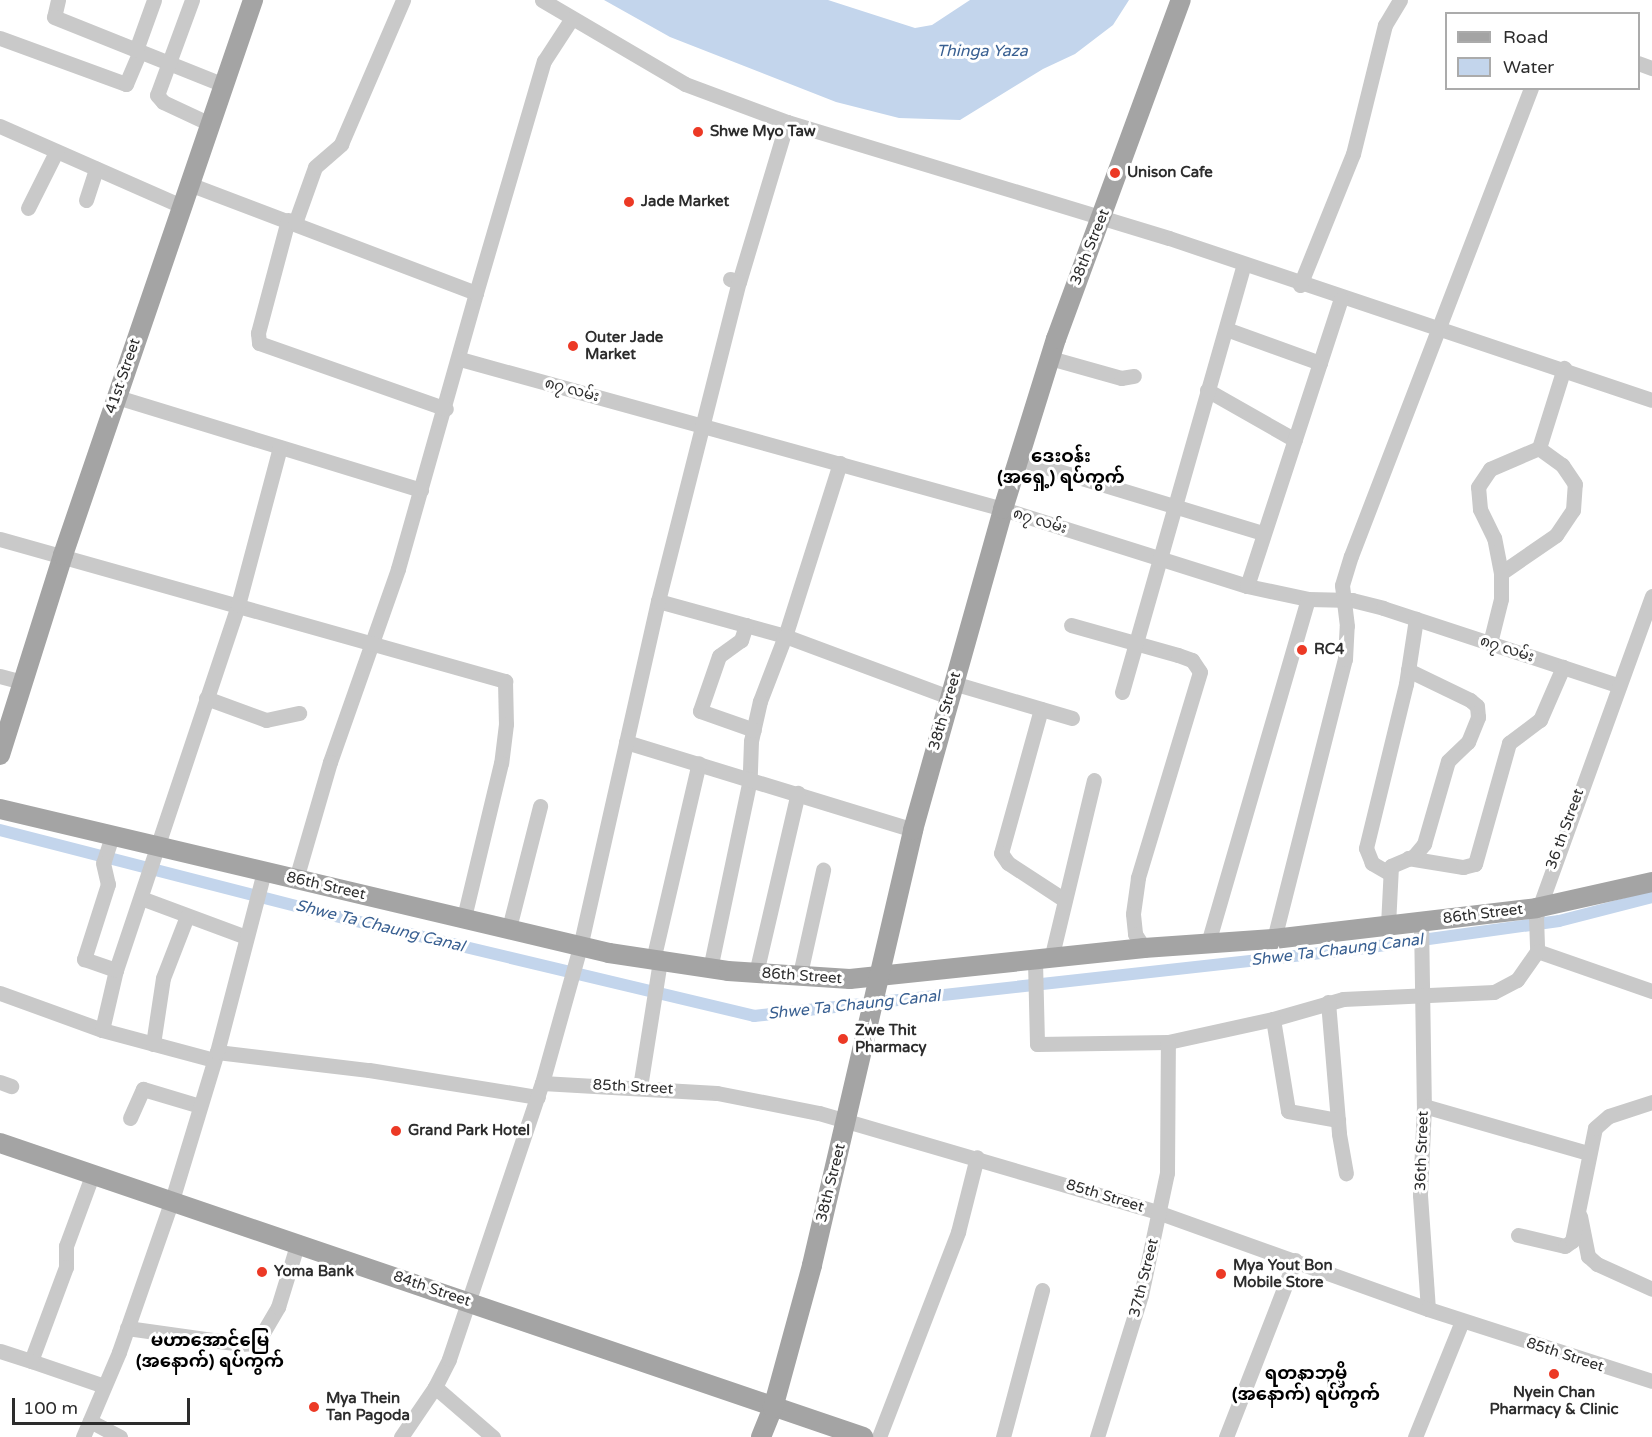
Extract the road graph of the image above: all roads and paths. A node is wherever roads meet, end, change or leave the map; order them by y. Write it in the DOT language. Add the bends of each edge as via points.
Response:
graph roads {
  1 [pos="58,0"];
  2 [pos="154,0"];
  3 [pos="192,0"];
  4 [pos="253,0"];
  5 [pos="402,0"];
  6 [pos="542,0"];
  7 [pos="1181,0"];
  8 [pos="1400,0"];
  9 [pos="572,18"];
  10 [pos="0,38"];
  11 [pos="138,51"];
  12 [pos="168,62"];
  13 [pos="224,86"];
  14 [pos="1530,90"];
  15 [pos="787,122"];
  16 [pos="210,124"];
  17 [pos="0,126"];
  18 [pos="56,152"];
  19 [pos="96,169"];
  20 [pos="189,184"];
  21 [pos="86,200"];
  22 [pos="182,206"];
  23 [pos="28,208"];
  24 [pos="1102,218"];
  25 [pos="292,222"];
  26 [pos="1244,264"];
  27 [pos="1300,285"];
  28 [pos="476,293"];
  29 [pos="1341,298"];
  30 [pos="1226,329"];
  31 [pos="1439,329"];
  32 [pos="1050,358"];
  33 [pos="460,359"];
  34 [pos="1320,363"];
  35 [pos="1564,368"];
  36 [pos="1134,376"];
  37 [pos="1207,390"];
  38 [pos="117,397"];
  39 [pos="1652,400"];
  40 [pos="446,409"];
  41 [pos="700,424"];
  42 [pos="1295,440"];
  43 [pos="280,447"];
  44 [pos="1539,448"];
  45 [pos="1019,459"];
  46 [pos="840,463"];
  47 [pos="422,490"];
  48 [pos="1174,507"];
  49 [pos="1003,509"];
  50 [pos="1263,533"];
  51 [pos="0,539"];
  52 [pos="63,555"];
  53 [pos="1160,558"];
  54 [pos="1501,573"];
  55 [pos="1247,586"];
  56 [pos="1652,596"];
  57 [pos="1308,599"];
  58 [pos="1342,599"];
  59 [pos="658,601"];
  60 [pos="238,605"];
  61 [pos="1416,619"];
  62 [pos="746,625"];
  63 [pos="1071,625"];
  64 [pos="785,636"];
  65 [pos="1136,642"];
  66 [pos="1490,643"];
  67 [pos="371,645"];
  68 [pos="1563,667"];
  69 [pos="1408,670"];
  70 [pos="0,676"];
  71 [pos="23,682"];
  72 [pos="1617,685"];
  73 [pos="951,690"];
  74 [pos="1122,692"];
  75 [pos="206,698"];
  76 [pos="1041,709"];
  77 [pos="299,713"];
  78 [pos="1072,718"];
  79 [pos="754,730"];
  80 [pos="3,732"];
  81 [pos="626,741"];
  82 [pos="0,755"];
  83 [pos="699,763"];
  84 [pos="750,778"];
  85 [pos="1094,780"];
  86 [pos="798,793"];
  87 [pos="540,806"];
  88 [pos="0,809"];
  89 [pos="913,830"];
  90 [pos="108,849"];
  91 [pos="154,852"];
  92 [pos="1408,858"];
  93 [pos="823,870"];
  94 [pos="1389,873"];
  95 [pos="262,877"];
  96 [pos="296,879"];
  97 [pos="1652,882"];
  98 [pos="141,898"];
  99 [pos="1063,899"];
  100 [pos="186,916"];
  101 [pos="464,917"];
  102 [pos="1537,918"];
  103 [pos="1388,925"];
  104 [pos="509,928"];
  105 [pos="1421,934"];
  106 [pos="246,937"];
  107 [pos="1274,939"];
  108 [pos="1208,943"];
  109 [pos="579,947"];
  110 [pos="1144,948"];
  111 [pos="1537,951"];
  112 [pos="657,961"];
  113 [pos="1040,965"];
  114 [pos="710,969"];
  115 [pos="116,970"];
  116 [pos="756,973"];
  117 [pos="800,974"];
  118 [pos="874,991"];
  119 [pos="1652,991"];
  120 [pos="0,993"];
  121 [pos="1423,993"];
  122 [pos="1328,1002"];
  123 [pos="1274,1019"];
  124 [pos="102,1030"];
  125 [pos="1168,1042"];
  126 [pos="153,1044"];
  127 [pos="215,1056"];
  128 [pos="640,1087"];
  129 [pos="540,1090"];
  130 [pos="1650,1105"];
  131 [pos="200,1106"];
  132 [pos="1424,1106"];
  133 [pos="130,1118"];
  134 [pos="1338,1120"];
  135 [pos="846,1121"];
  136 [pos="0,1143"];
  137 [pos="1588,1153"];
  138 [pos="977,1157"];
  139 [pos="93,1173"];
  140 [pos="1346,1173"];
  141 [pos="1583,1180"];
  142 [pos="172,1200"];
  143 [pos="1160,1213"];
  144 [pos="1518,1235"];
  145 [pos="298,1242"];
  146 [pos="1295,1260"];
  147 [pos="1652,1289"];
  148 [pos="1042,1290"];
  149 [pos="469,1302"];
  150 [pos="1428,1309"];
  151 [pos="1462,1321"];
  152 [pos="127,1328"];
  153 [pos="0,1351"];
  154 [pos="31,1361"];
  155 [pos="1652,1381"];
  156 [pos="104,1386"];
  157 [pos="435,1387"];
  158 [pos="773,1408"];
  159 [pos="90,1421"];
  160 [pos="83,1437"];
  161 [pos="120,1437"];
  162 [pos="401,1437"];
  163 [pos="493,1437"];
  164 [pos="761,1437"];
  165 [pos="863,1437"];
  166 [pos="879,1437"];
  167 [pos="1003,1437"];
  168 [pos="1097,1437"];
  169 [pos="1226,1437"];
  170 [pos="1415,1437"];
  1 -- 11 [label="street" via="54,17"];
  2 -- 11 [label="street"];
  3 -- 12 [label="street"];
  4 -- 13 [label="main road, 41st Street"];
  5 -- 25 [label="street" via="341,144 315,167"];
  6 -- 9 [label="street"];
  7 -- 24 [label="main road, 38th Street"];
  8 -- 27 [label="street" via="1385,25 1353,154"];
  9 -- 15 [label="street" via="685,84"];
  9 -- 28 [label="street" via="544,61"];
  10 -- 11 [label="street" via="126,84"];
  11 -- 12 [label="street"];
  12 -- 13 [label="street"];
  12 -- 16 [label="street" via="157,90 159,98"];
  13 -- 16 [label="main road, 41st Street"];
  14 -- 31 [label="street"];
  15 -- 24 [label="street"];
  15 -- 41 [label="street" via="734,280"];
  16 -- 20 [label="main road, 41st Street"];
  17 -- 18 [label="street"];
  18 -- 19 [label="street"];
  18 -- 23 [label="street"];
  19 -- 21 [label="street"];
  19 -- 22 [label="street"];
  20 -- 22 [label="main road, 41st Street"];
  20 -- 25 [label="street"];
  22 -- 38 [label="main road, 41st Street"];
  24 -- 26 [label="street"];
  24 -- 32 [label="main road, 38th Street"];
  25 -- 28 [label="street"];
  25 -- 40 [label="street" via="258,333 259,343"];
  26 -- 27 [label="street"];
  26 -- 30 [label="street"];
  27 -- 29 [label="street"];
  28 -- 33 [label="street"];
  29 -- 31 [label="street"];
  29 -- 34 [label="street"];
  30 -- 34 [label="street"];
  30 -- 37 [label="street"];
  31 -- 35 [label="street"];
  31 -- 58 [label="street" via="1351,556"];
  32 -- 36 [label="street" via="1121,378"];
  32 -- 45 [label="main road, 38th Street"];
  33 -- 40 [label="street"];
  33 -- 41 [label="street, ၈၇ လမ်း"];
  34 -- 42 [label="street"];
  35 -- 39 [label="street"];
  35 -- 44 [label="street"];
  37 -- 42 [label="street"];
  37 -- 48 [label="street"];
  38 -- 43 [label="street"];
  38 -- 52 [label="main road, 41st Street"];
  40 -- 47 [label="street"];
  41 -- 46 [label="street, ၈၇ လမ်း"];
  41 -- 59 [label="street"];
  42 -- 50 [label="street"];
  43 -- 47 [label="street"];
  43 -- 60 [label="street"];
  44 -- 54 [label="street" via="1490,468 1478,487 1480,509 1494,538"];
  44 -- 54 [label="street" via="1562,465 1575,484 1573,510 1556,535"];
  45 -- 48 [label="street"];
  45 -- 49 [label="main road, 38th Street"];
  46 -- 49 [label="street, ၈၇ လမ်း"];
  46 -- 64 [label="street"];
  47 -- 67 [label="street"];
  48 -- 50 [label="street"];
  48 -- 53 [label="street"];
  49 -- 53 [label="street, ၈၇ လမ်း"];
  49 -- 73 [label="main road, 38th Street"];
  50 -- 55 [label="street"];
  51 -- 52 [label="street"];
  52 -- 60 [label="street"];
  52 -- 71 [label="main road, 41st Street"];
  53 -- 55 [label="street, ၈၇ လမ်း"];
  53 -- 65 [label="street"];
  54 -- 66 [label="street" via="1501,599"];
  55 -- 57 [label="street, ၈၇ လမ်း"];
  56 -- 72 [label="street, 36 th Street"];
  57 -- 58 [label="street, ၈၇ လမ်း"];
  57 -- 108 [label="street"];
  58 -- 61 [label="street, ၈၇ လမ်း"];
  58 -- 107 [label="street" via="1347,626 1345,659"];
  59 -- 62 [label="street"];
  59 -- 81 [label="street"];
  60 -- 67 [label="street"];
  60 -- 75 [label="street"];
  61 -- 66 [label="street, ၈၇ လမ်း"];
  61 -- 69 [label="street"];
  62 -- 64 [label="street"];
  62 -- 79 [label="street" via="741,640 719,656 700,711"];
  63 -- 65 [label="street"];
  64 -- 73 [label="street"];
  64 -- 79 [label="street" via="773,660"];
  65 -- 74 [label="street"];
  65 -- 110 [label="street" via="1192,660 1200,672 1138,878 1133,914 1135,934"];
  66 -- 68 [label="street, ၈၇ လမ်း"];
  67 -- 96 [label="street" via="330,762"];
  67 -- 101 [label="street" via="505,681 506,724 501,763"];
  68 -- 72 [label="street, ၈၇ လမ်း"];
  68 -- 92 [label="street" via="1540,720 1509,743 1475,864 1463,867"];
  69 -- 92 [label="street" via="1470,700 1478,712 1468,742 1448,761 1424,844"];
  69 -- 94 [label="street" via="1366,848 1372,863"];
  70 -- 71 [label="street"];
  71 -- 80 [label="main road, 41st Street"];
  72 -- 102 [label="street, 36 th Street"];
  73 -- 76 [label="street"];
  73 -- 89 [label="main road, 38th Street"];
  75 -- 77 [label="street" via="266,720"];
  75 -- 91 [label="street"];
  76 -- 78 [label="street"];
  76 -- 99 [label="street" via="1001,853 1008,863"];
  79 -- 84 [label="street"];
  80 -- 82 [label="main road, 41st Street"];
  81 -- 83 [label="street"];
  81 -- 109 [label="street"];
  83 -- 84 [label="street"];
  83 -- 112 [label="street"];
  84 -- 86 [label="street"];
  84 -- 114 [label="street"];
  85 -- 99 [label="street"];
  86 -- 89 [label="street"];
  86 -- 116 [label="street"];
  87 -- 104 [label="street"];
  88 -- 90 [label="main road, 86th Street"];
  89 -- 118 [label="main road, 38th Street"];
  90 -- 91 [label="main road, 86th Street"];
  90 -- 115 [label="street" via="108,884 84,959"];
  91 -- 95 [label="main road, 86th Street"];
  91 -- 98 [label="street"];
  92 -- 94 [label="street" via="1393,864"];
  93 -- 117 [label="street"];
  94 -- 103 [label="street"];
  95 -- 96 [label="main road, 86th Street"];
  95 -- 106 [label="street"];
  96 -- 101 [label="main road, 86th Street"];
  97 -- 102 [label="main road, 86th Street"];
  98 -- 100 [label="street"];
  98 -- 115 [label="street"];
  99 -- 113 [label="street"];
  100 -- 106 [label="street"];
  100 -- 126 [label="street" via="163,978"];
  101 -- 104 [label="main road, 86th Street"];
  102 -- 105 [label="main road, 86th Street"];
  102 -- 111 [label="street, 36 th Street"];
  103 -- 105 [label="main road, 86th Street"];
  103 -- 107 [label="main road, 86th Street"];
  104 -- 109 [label="main road, 86th Street"];
  105 -- 121 [label="street, 36th Street"];
  106 -- 127 [label="street"];
  107 -- 108 [label="main road, 86th Street"];
  108 -- 110 [label="main road, 86th Street"];
  109 -- 112 [label="main road, 86th Street"];
  109 -- 129 [label="street"];
  110 -- 113 [label="main road, 86th Street"];
  111 -- 119 [label="street"];
  111 -- 121 [label="street" via="1517,980 1494,992"];
  112 -- 114 [label="main road, 86th Street"];
  112 -- 128 [label="street"];
  113 -- 118 [label="main road, 86th Street"];
  113 -- 125 [label="street" via="1035,991 1037,1044"];
  114 -- 116 [label="main road, 86th Street"];
  115 -- 124 [label="street"];
  116 -- 117 [label="main road, 86th Street"];
  117 -- 118 [label="main road, 86th Street" via="850,979"];
  118 -- 135 [label="main road, 38th Street"];
  120 -- 124 [label="street, 85th Street"];
  121 -- 122 [label="street"];
  121 -- 132 [label="street, 36th Street"];
  122 -- 123 [label="street"];
  122 -- 134 [label="street"];
  123 -- 125 [label="street"];
  123 -- 134 [label="street" via="1288,1111"];
  124 -- 126 [label="street, 85th Street"];
  125 -- 143 [label="street, 37th Street" via="1170,1152"];
  126 -- 127 [label="street, 85th Street"];
  127 -- 129 [label="street, 85th Street"];
  127 -- 131 [label="street"];
  128 -- 129 [label="street, 85th Street"];
  128 -- 135 [label="street, 85th Street" via="752,1098"];
  129 -- 149 [label="street"];
  130 -- 137 [label="street" via="1602,1121 1595,1128"];
  131 -- 133 [label="street" via="143,1089"];
  131 -- 142 [label="street"];
  132 -- 137 [label="street"];
  132 -- 150 [label="street, 36th Street" via="1420,1195"];
  134 -- 140 [label="street"];
  135 -- 138 [label="street, 85th Street"];
  135 -- 158 [label="main road, 38th Street"];
  136 -- 139 [label="main road, 84th Street"];
  137 -- 141 [label="street"];
  138 -- 143 [label="street, 85th Street"];
  138 -- 166 [label="street" via="958,1232"];
  139 -- 142 [label="main road, 84th Street"];
  139 -- 154 [label="street" via="66,1246 66,1267"];
  141 -- 144 [label="street" via="1572,1241 1565,1246"];
  141 -- 147 [label="street" via="1580,1205 1588,1256"];
  142 -- 145 [label="main road, 84th Street"];
  142 -- 152 [label="street"];
  143 -- 146 [label="street, 85th Street"];
  143 -- 168 [label="street, 37th Street" via="1141,1295"];
  145 -- 149 [label="main road, 84th Street"];
  145 -- 152 [label="street" via="278,1307 257,1343"];
  146 -- 150 [label="street, 85th Street"];
  146 -- 169 [label="street"];
  148 -- 167 [label="street"];
  149 -- 157 [label="street"];
  149 -- 158 [label="main road, 84th Street"];
  150 -- 151 [label="street, 85th Street"];
  151 -- 155 [label="street, 85th Street"];
  151 -- 170 [label="street"];
  152 -- 156 [label="street"];
  153 -- 154 [label="street"];
  154 -- 156 [label="street"];
  156 -- 159 [label="street"];
  157 -- 162 [label="street"];
  157 -- 163 [label="street"];
  158 -- 164 [label="main road, 38th Street"];
  158 -- 165 [label="main road, 84th Street"];
  159 -- 160 [label="street"];
  159 -- 161 [label="street"];
}
